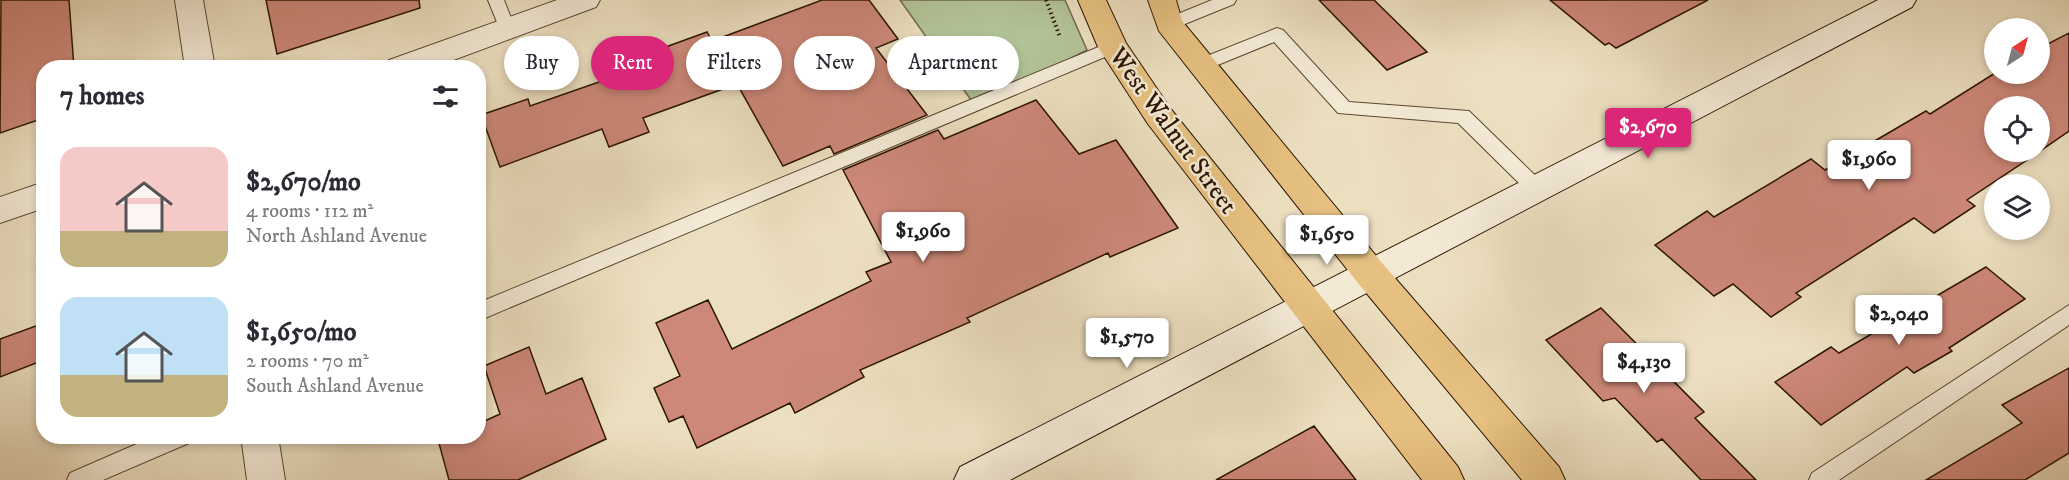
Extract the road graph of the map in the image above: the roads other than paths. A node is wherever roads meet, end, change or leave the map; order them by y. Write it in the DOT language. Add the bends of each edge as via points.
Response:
graph roads {
  1 [pos="189,0"];
  2 [pos="496,0"];
  3 [pos="586,0"];
  4 [pos="1092,0"];
  5 [pos="1228,0"];
  6 [pos="1902,0"];
  7 [pos="1165,12"];
  8 [pos="507,28"];
  9 [pos="1113,47"];
  10 [pos="199,60"];
  11 [pos="421,60"];
  12 [pos="1203,64"];
  13 [pos="1537,189"];
  14 [pos="36,198"];
  15 [pos="0,210"];
  16 [pos="1370,273"];
  17 [pos="1307,306"];
  18 [pos="486,309"];
  19 [pos="2069,314"];
  20 [pos="162,444"];
  21 [pos="260,444"];
  22 [pos="78,480"];
  23 [pos="266,480"];
  24 [pos="973,480"];
  25 [pos="1444,480"];
  26 [pos="1546,480"];
  27 [pos="1820,480"];
  1 -- 10 [label="street"];
  2 -- 8 [label="lane"];
  3 -- 8 [label="street"];
  4 -- 9 [label="main road, West Walnut Street"];
  5 -- 7 [label="lane"];
  6 -- 13 [label="street"];
  7 -- 12 [label="main road"];
  8 -- 11 [label="street"];
  9 -- 17 [label="main road, West Walnut Street" via="1159,116"];
  9 -- 18 [label="lane"];
  12 -- 13 [label="lane" via="1276,34 1344,108 1463,116"];
  12 -- 16 [label="main road"];
  13 -- 16 [label="street"];
  14 -- 15 [label="street"];
  16 -- 17 [label="street"];
  16 -- 26 [label="main road"];
  17 -- 24 [label="street"];
  17 -- 25 [label="main road, West Walnut Street"];
  19 -- 27 [label="lane"];
  20 -- 22 [label="lane"];
  21 -- 23 [label="street"];
}
